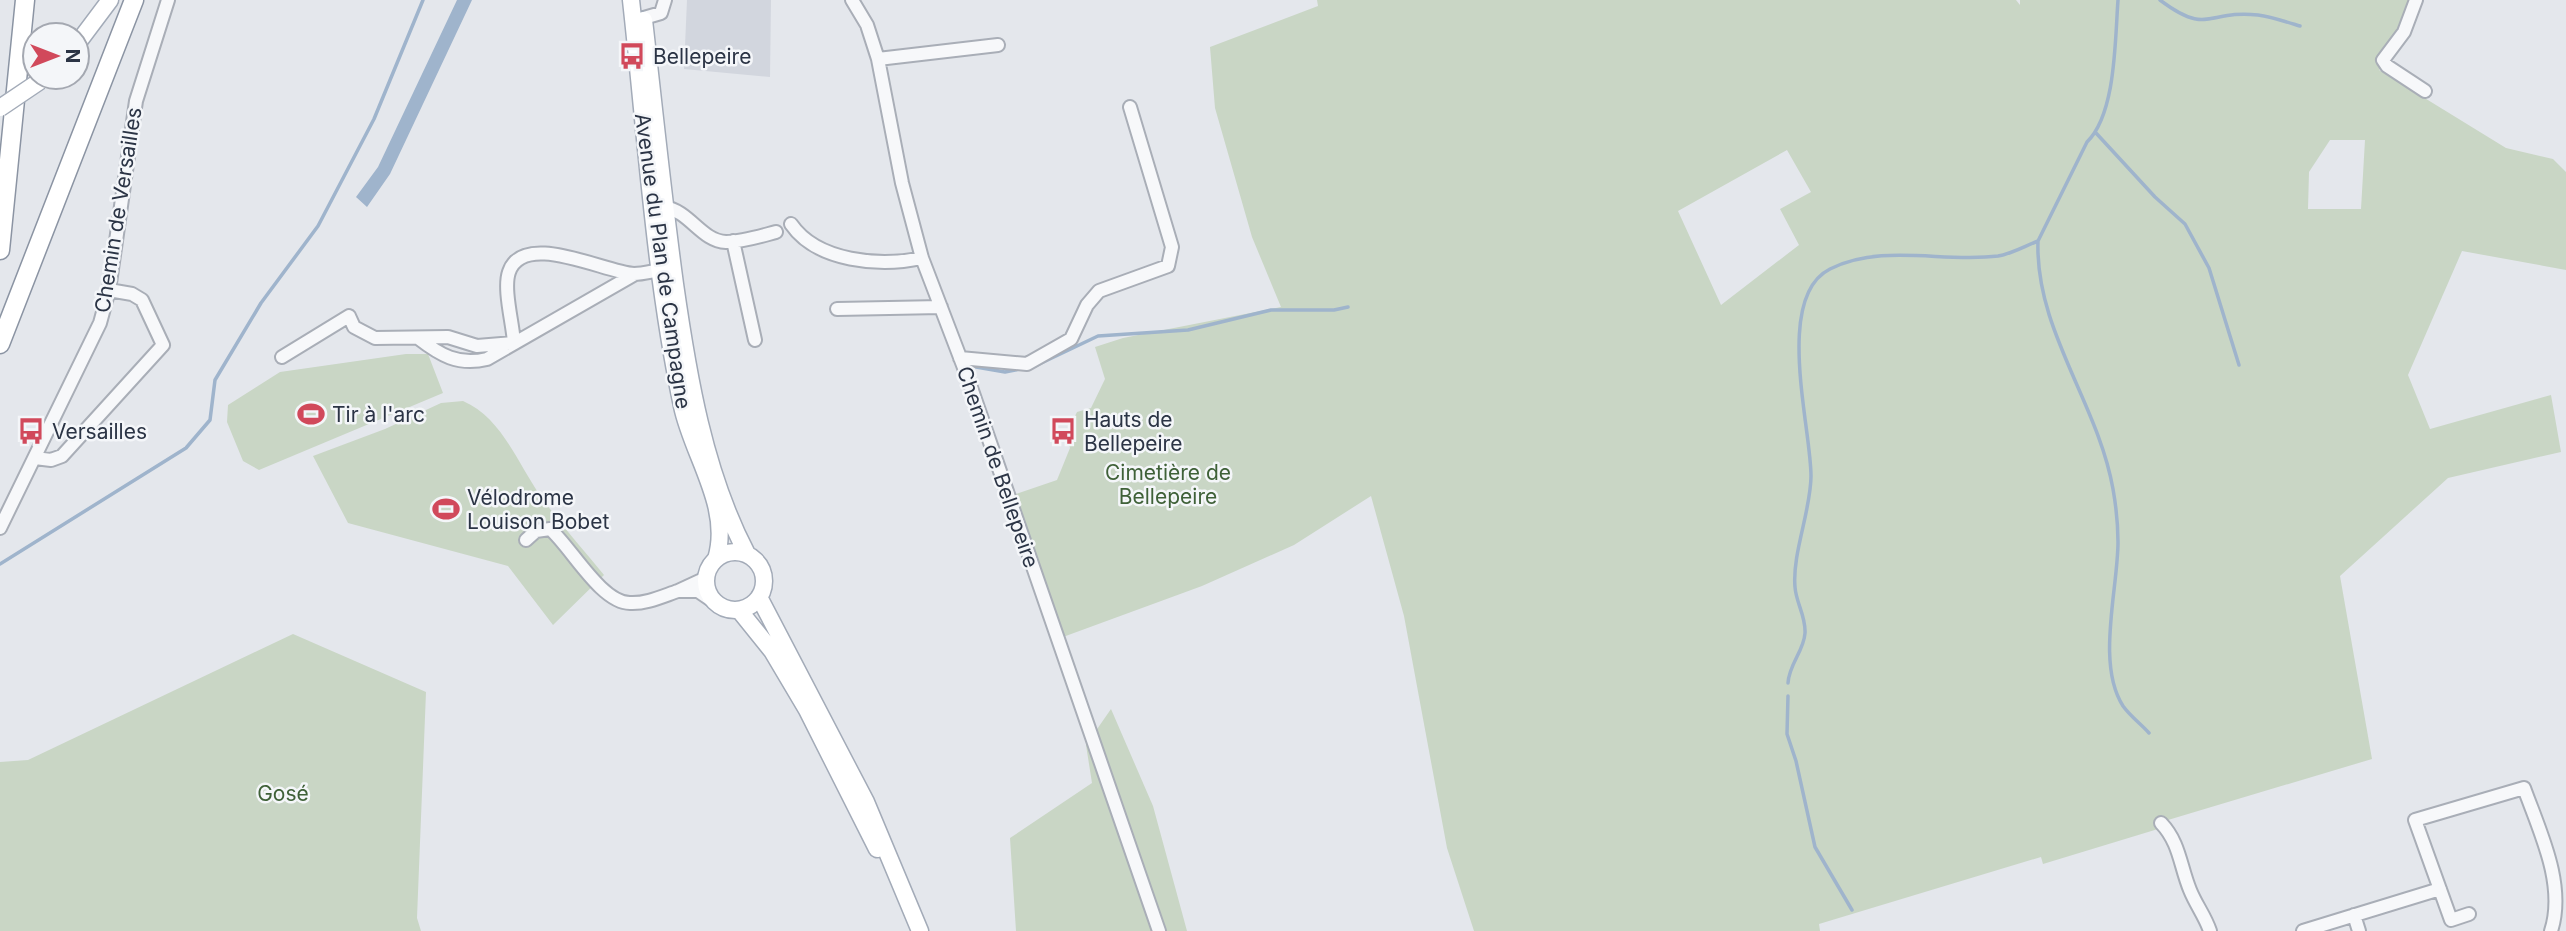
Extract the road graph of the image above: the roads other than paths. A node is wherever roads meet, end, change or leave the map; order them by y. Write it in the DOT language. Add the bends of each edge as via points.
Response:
graph roads {
  1 [pos="25,0"];
  2 [pos="102,0"];
  3 [pos="110,0"];
  4 [pos="134,0"];
  5 [pos="169,0"];
  6 [pos="631,0"];
  7 [pos="641,0"];
  8 [pos="665,0"];
  9 [pos="852,0"];
  10 [pos="2416,0"];
  11 [pos="639,20"];
  12 [pos="87,21"];
  13 [pos="91,25"];
  14 [pos="998,45"];
  15 [pos="878,59"];
  16 [pos="2425,90"];
  17 [pos="25,91"];
  18 [pos="1130,107"];
  19 [pos="0,108"];
  20 [pos="664,208"];
  21 [pos="791,224"];
  22 [pos="776,233"];
  23 [pos="733,241"];
  24 [pos="0,250"];
  25 [pos="922,258"];
  26 [pos="662,270"];
  27 [pos="635,274"];
  28 [pos="109,290"];
  29 [pos="941,307"];
  30 [pos="836,309"];
  31 [pos="418,338"];
  32 [pos="755,340"];
  33 [pos="514,343"];
  34 [pos="0,344"];
  35 [pos="282,357"];
  36 [pos="960,358"];
  37 [pos="35,458"];
  38 [pos="0,528"];
  39 [pos="526,540"];
  40 [pos="747,554"];
  41 [pos="716,558"];
  42 [pos="706,578"];
  43 [pos="678,591"];
  44 [pos="759,597"];
  45 [pos="714,601"];
  46 [pos="739,610"];
  47 [pos="2161,823"];
  48 [pos="2440,889"];
  49 [pos="2469,914"];
  50 [pos="2354,915"];
  51 [pos="909,931"];
  52 [pos="920,931"];
  53 [pos="1159,931"];
  54 [pos="2210,931"];
  55 [pos="2303,931"];
  56 [pos="2359,931"];
  57 [pos="2551,931"];
  1 -- 24 [label="highway"];
  2 -- 12 [label="main road"];
  3 -- 13 [label="main road"];
  4 -- 34 [label="highway"];
  5 -- 28 [label="street, Chemin de Versailles" via="136,101"];
  6 -- 11 [label="main road, Avenue du Plan de Campagne"];
  7 -- 11 [label="main road, Avenue du Plan de Campagne"];
  8 -- 11 [label="street" via="661,13"];
  9 -- 15 [label="street, Chemin de Bellepeire" via="867,25"];
  10 -- 16 [label="street" via="2404,32 2383,60"];
  11 -- 20 [label="main road, Avenue du Plan de Campagne"];
  11 -- 26 [label="main road, Avenue du Plan de Campagne"];
  14 -- 15 [label="street"];
  15 -- 25 [label="street, Chemin de Bellepeire"];
  17 -- 19 [label="main road, bridge"];
  18 -- 36 [label="street" via="1172,247 1168,266 1099,290 1071,340 1027,364"];
  20 -- 23 [label="street" via="680,212 714,239"];
  20 -- 40 [label="main road, Avenue du Plan de Campagne" via="699,422"];
  21 -- 25 [label="street" via="820,250 840,257"];
  22 -- 23 [label="street"];
  23 -- 32 [label="street"];
  25 -- 29 [label="street, Chemin de Bellepeire"];
  26 -- 27 [label="street"];
  26 -- 41 [label="main road, Avenue du Plan de Campagne" via="685,422 720,527"];
  27 -- 33 [label="street"];
  27 -- 33 [label="street" via="528,253 508,274"];
  28 -- 37 [label="street, Chemin de Versailles" via="100,323"];
  28 -- 37 [label="street" via="142,300 163,345 62,456"];
  29 -- 30 [label="street"];
  29 -- 36 [label="street, Chemin de Bellepeire"];
  31 -- 33 [label="street" via="455,338 477,346"];
  31 -- 33 [label="street" via="462,362 486,359"];
  31 -- 35 [label="street" via="375,338 355,327 349,316"];
  36 -- 53 [label="street, Chemin de Bellepeire"];
  37 -- 38 [label="street, Chemin de Versailles"];
  39 -- 43 [label="street" via="536,531 550,529 599,586 621,602 643,602"];
  40 -- 41 [label="main road" via="730,552"];
  40 -- 44 [label="main road" via="761,568"];
  41 -- 42 [label="main road"];
  42 -- 43 [label="street"];
  42 -- 45 [label="main road"];
  43 -- 45 [label="street" via="698,592"];
  44 -- 46 [label="main road"];
  44 -- 52 [label="main road" via="881,834"];
  45 -- 46 [label="main road"];
  46 -- 51 [label="main road" via="772,651 807,710 877,849"];
  47 -- 54 [label="street" via="2175,842 2190,891"];
  48 -- 49 [label="street" via="2451,920"];
  48 -- 50 [label="street"];
  48 -- 57 [label="street" via="2415,820 2524,788 2559,880"];
  50 -- 55 [label="street"];
  50 -- 56 [label="street"];
}
